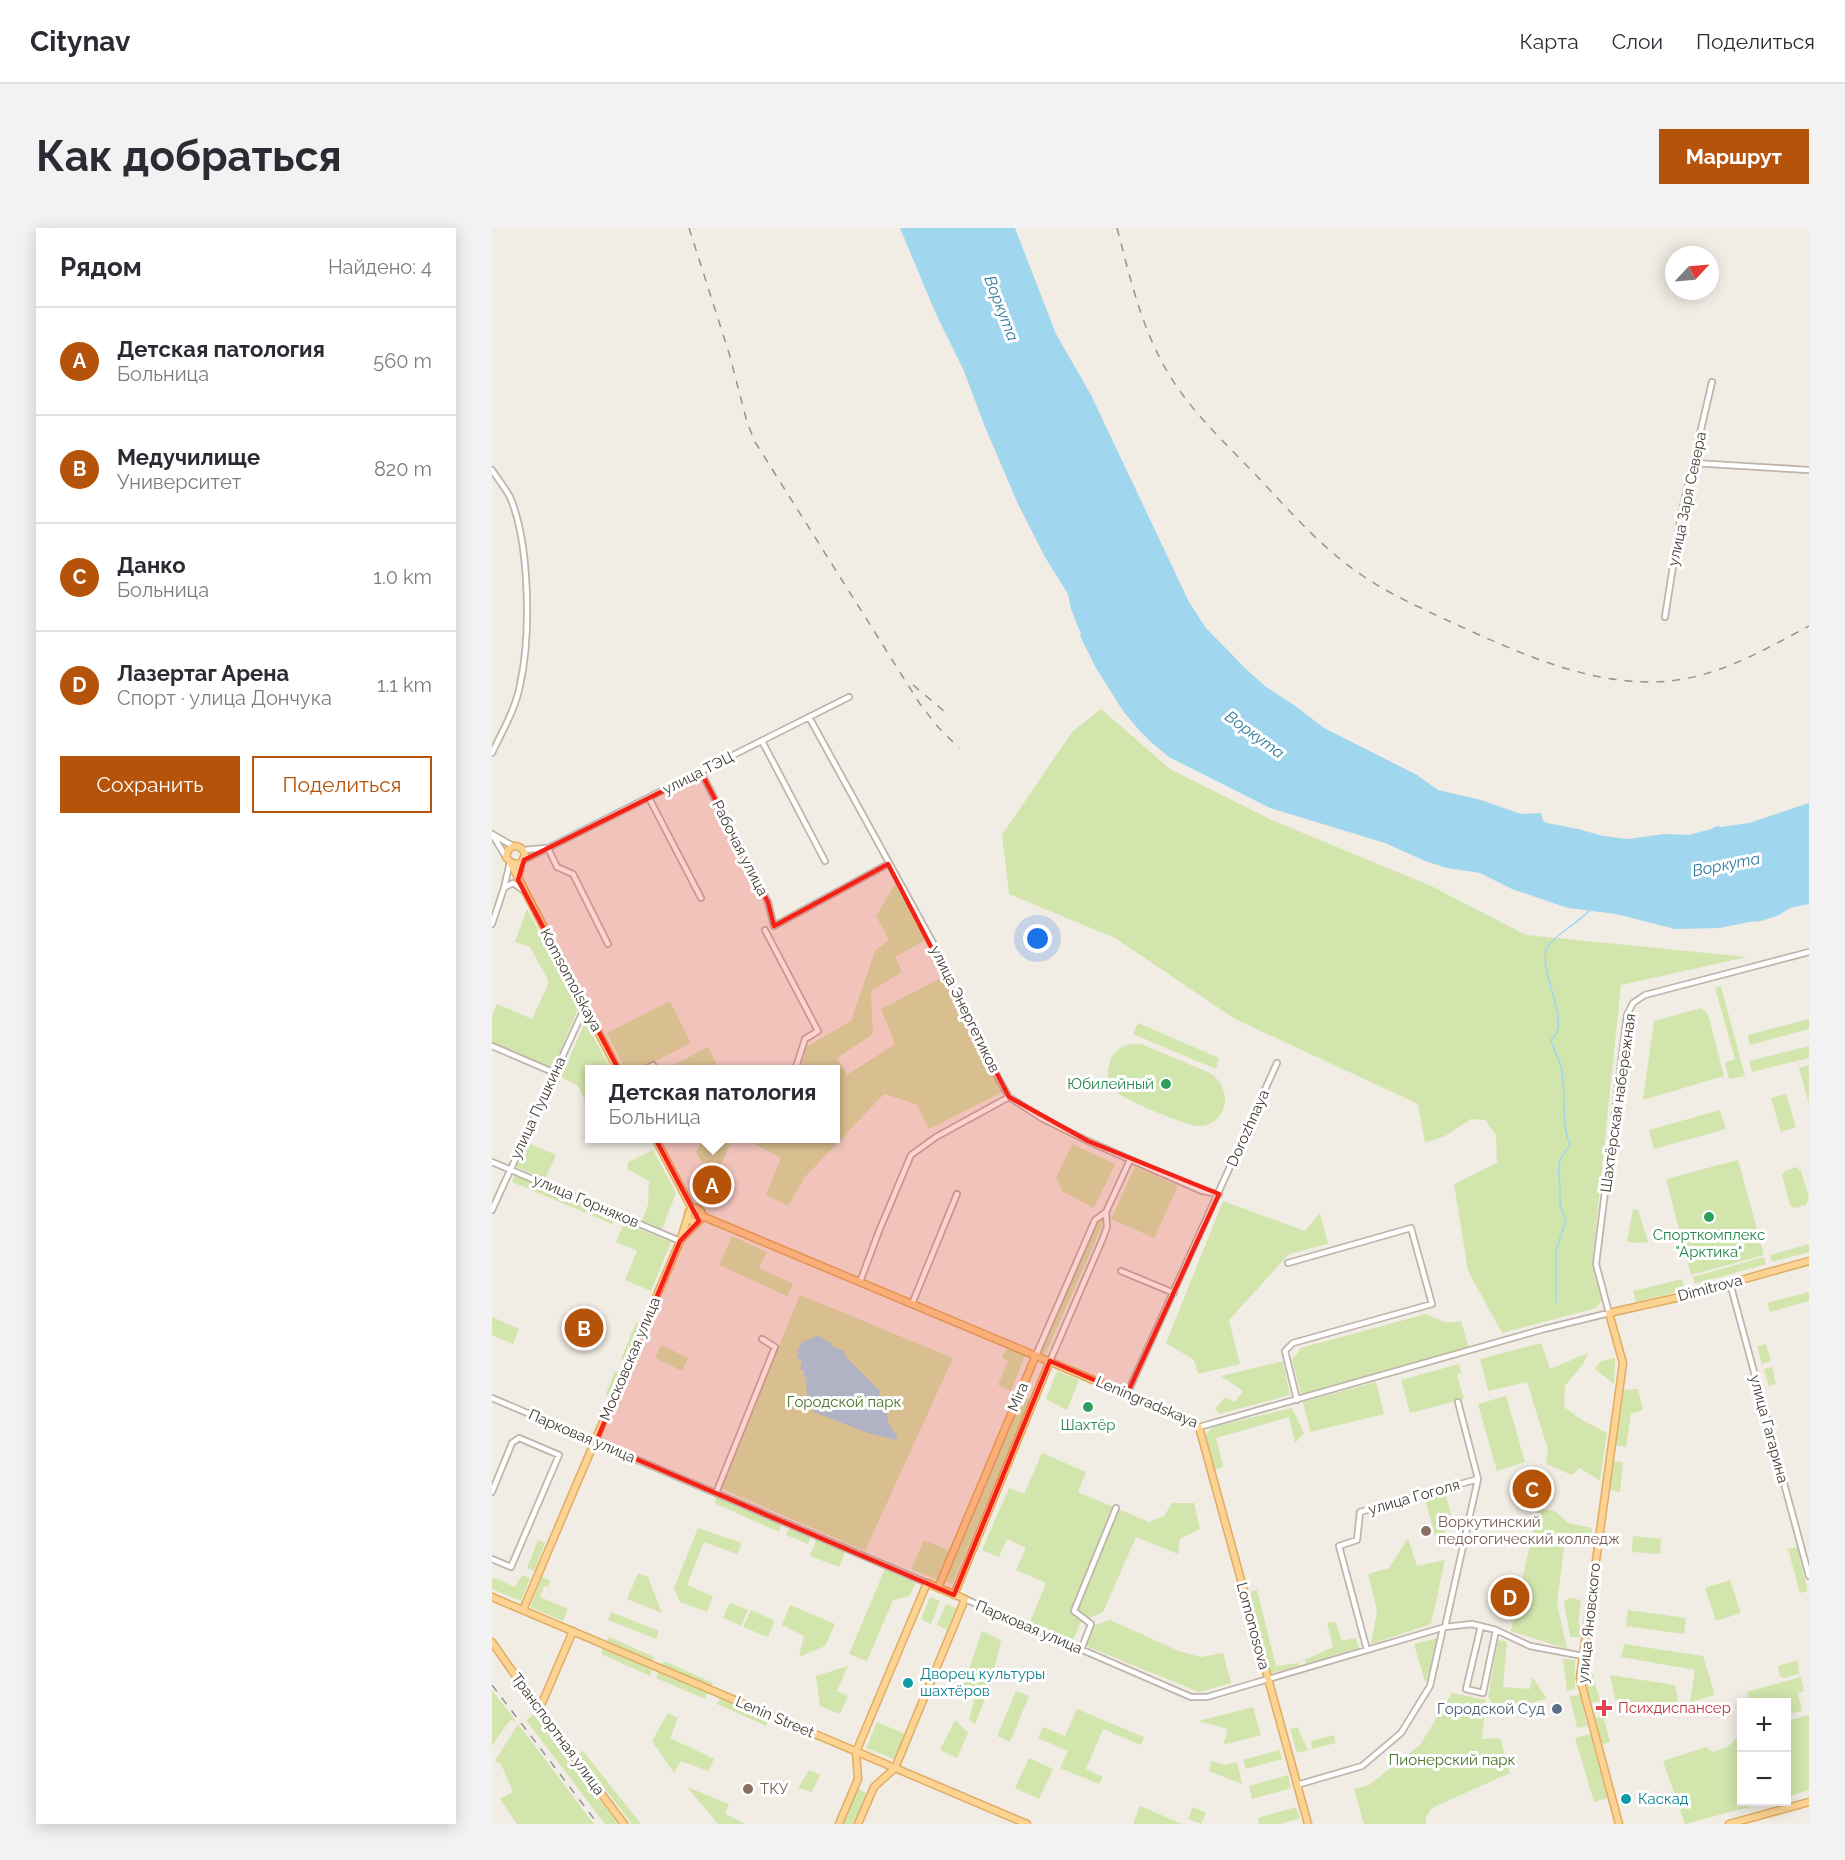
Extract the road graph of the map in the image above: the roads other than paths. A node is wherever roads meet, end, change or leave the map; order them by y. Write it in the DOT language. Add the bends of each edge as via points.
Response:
graph roads {
  1 [pos="1712,382"];
  2 [pos="1694,464"];
  3 [pos="492,470"];
  4 [pos="1809,470"];
  5 [pos="1665,617"];
  6 [pos="849,697"];
  7 [pos="809,717"];
  8 [pos="762,741"];
  9 [pos="492,753"];
  10 [pos="701,772"];
  11 [pos="649,798"];
  12 [pos="492,834"];
  13 [pos="513,846"];
  14 [pos="548,848"];
  15 [pos="524,850"];
  16 [pos="508,859"];
  17 [pos="522,861"];
  18 [pos="825,861"];
  19 [pos="888,864"];
  20 [pos="518,880"];
  21 [pos="504,888"];
  22 [pos="523,890"];
  23 [pos="701,898"];
  24 [pos="492,924"];
  25 [pos="765,930"];
  26 [pos="608,944"];
  27 [pos="1809,952"];
  28 [pos="585,1007"];
  29 [pos="492,1046"];
  30 [pos="1276,1063"];
  31 [pos="615,1065"];
  32 [pos="796,1065"];
  33 [pos="555,1073"];
  34 [pos="1009,1096"];
  35 [pos="658,1143"];
  36 [pos="1130,1160"];
  37 [pos="492,1162"];
  38 [pos="510,1169"];
  39 [pos="957,1194"];
  40 [pos="1219,1194"];
  41 [pos="692,1209"];
  42 [pos="492,1210"];
  43 [pos="1106,1212"];
  44 [pos="688,1216"];
  45 [pos="700,1219"];
  46 [pos="680,1240"];
  47 [pos="1809,1261"];
  48 [pos="1288,1263"];
  49 [pos="1121,1271"];
  50 [pos="860,1282"];
  51 [pos="1730,1283"];
  52 [pos="1174,1293"];
  53 [pos="912,1304"];
  54 [pos="1610,1313"];
  55 [pos="762,1340"];
  56 [pos="1036,1355"];
  57 [pos="1050,1361"];
  58 [pos="1128,1394"];
  59 [pos="492,1398"];
  60 [pos="1297,1400"];
  61 [pos="1458,1402"];
  62 [pos="1199,1427"];
  63 [pos="596,1442"];
  64 [pos="1478,1479"];
  65 [pos="492,1492"];
  66 [pos="716,1493"];
  67 [pos="1116,1509"];
  68 [pos="492,1559"];
  69 [pos="1809,1576"];
  70 [pos="927,1583"];
  71 [pos="938,1588"];
  72 [pos="954,1594"];
  73 [pos="492,1597"];
  74 [pos="965,1599"];
  75 [pos="523,1610"];
  76 [pos="1481,1626"];
  77 [pos="1444,1628"];
  78 [pos="1496,1630"];
  79 [pos="573,1631"];
  80 [pos="492,1642"];
  81 [pos="1081,1650"];
  82 [pos="1367,1650"];
  83 [pos="1583,1656"];
  84 [pos="1268,1679"];
  85 [pos="539,1710"];
  86 [pos="856,1752"];
  87 [pos="895,1768"];
  88 [pos="1297,1785"];
  89 [pos="1809,1802"];
  90 [pos="624,1824"];
  91 [pos="839,1824"];
  92 [pos="858,1824"];
  93 [pos="1027,1824"];
  94 [pos="1308,1824"];
  95 [pos="1618,1824"];
  96 [pos="1729,1824"];
  1 -- 2 [label="street, улица Заря Севера"];
  2 -- 4 [label="street"];
  2 -- 5 [label="street, улица Заря Севера" via="1681,515"];
  3 -- 9 [label="street" via="509,496 522,549 527,642 520,687"];
  6 -- 7 [label="street, улица ТЭЦ"];
  7 -- 8 [label="street, улица ТЭЦ"];
  7 -- 19 [label="street, улица Энергетиков"];
  8 -- 10 [label="street, улица ТЭЦ"];
  8 -- 18 [label="street"];
  10 -- 11 [label="street, улица ТЭЦ"];
  10 -- 19 [label="street, Рабочая улица" via="768,902 774,926"];
  11 -- 14 [label="street, улица ТЭЦ"];
  11 -- 23 [label="street"];
  12 -- 13 [label="street"];
  12 -- 16 [label="street"];
  13 -- 15 [label="main road"];
  13 -- 16 [label="main road" via="508,850"];
  14 -- 15 [label="street"];
  14 -- 17 [label="street, улица ТЭЦ"];
  14 -- 26 [label="street" via="557,867 573,874"];
  15 -- 17 [label="main road"];
  16 -- 17 [label="main road" via="515,864"];
  16 -- 20 [label="main road, Komsomolskaya"];
  16 -- 21 [label="street"];
  17 -- 20 [label="main road"];
  19 -- 34 [label="street, улица Энергетиков" via="937,950 977,1040"];
  20 -- 22 [label="main road, Komsomolskaya"];
  21 -- 22 [label="street" via="513,883"];
  21 -- 24 [label="street"];
  22 -- 28 [label="main road, Komsomolskaya"];
  25 -- 32 [label="street" via="818,1031 804,1040"];
  27 -- 54 [label="street, Шахтёрская набережная" via="1645,995 1633,1003 1627,1015 1596,1264"];
  28 -- 31 [label="main road, Komsomolskaya"];
  28 -- 33 [label="street, улица Пушкина"];
  29 -- 33 [label="street"];
  30 -- 40 [label="street, Dorozhnaya"];
  33 -- 38 [label="street, улица Пушкина"];
  34 -- 36 [label="street, улица Энергетиков" via="1043,1119"];
  34 -- 50 [label="street" via="911,1155"];
  35 -- 41 [label="main road"];
  36 -- 40 [label="street, улица Энергетиков" via="1202,1191"];
  36 -- 43 [label="street, Mira"];
  37 -- 38 [label="street, улица Горняков"];
  38 -- 42 [label="street, улица Пушкина"];
  38 -- 46 [label="street, улица Горняков"];
  39 -- 53 [label="street"];
  40 -- 52 [label="street, Dorozhnaya"];
  41 -- 44 [label="main road, Московская улица"];
  41 -- 45 [label="main road" via="699,1209"];
  43 -- 56 [label="street, Mira" via="1095,1220"];
  43 -- 57 [label="street, Mira" via="1103,1238"];
  44 -- 45 [label="main road" via="691,1221"];
  44 -- 46 [label="main road, Московская улица"];
  45 -- 46 [label="main road, Московская улица"];
  45 -- 50 [label="main road, Leningradskaya"];
  46 -- 63 [label="main road, Московская улица"];
  47 -- 51 [label="main road, Dimitrova"];
  48 -- 60 [label="street" via="1411,1228 1432,1304 1293,1343 1285,1351"];
  49 -- 52 [label="street"];
  50 -- 53 [label="main road, Leningradskaya"];
  51 -- 54 [label="main road, Dimitrova"];
  51 -- 69 [label="street, улица Гагарина"];
  52 -- 58 [label="street, Dorozhnaya"];
  53 -- 56 [label="main road, Leningradskaya"];
  54 -- 60 [label="street, Leningradskaya"];
  54 -- 83 [label="main road, улица Яновского" via="1623,1363"];
  55 -- 66 [label="street" via="775,1347"];
  56 -- 57 [label="main road, Leningradskaya"];
  56 -- 71 [label="main road, Mira"];
  57 -- 58 [label="main road, Leningradskaya"];
  57 -- 72 [label="main road, Mira"];
  58 -- 62 [label="main road, Leningradskaya"];
  59 -- 63 [label="street, Парковая улица"];
  60 -- 62 [label="street, Leningradskaya"];
  61 -- 64 [label="street"];
  62 -- 84 [label="main road, Lomonosova"];
  63 -- 66 [label="street, Парковая улица"];
  63 -- 75 [label="main road, Московская улица"];
  64 -- 77 [label="street"];
  64 -- 82 [label="street, улица Гоголя" via="1360,1512 1357,1540 1339,1546"];
  65 -- 68 [label="street" via="512,1443 519,1438 558,1455 511,1567"];
  66 -- 70 [label="street, Парковая улица"];
  67 -- 81 [label="street" via="1074,1611 1091,1624"];
  70 -- 71 [label="main road, Парковая улица"];
  70 -- 86 [label="main road"];
  71 -- 72 [label="main road, Парковая улица"];
  72 -- 74 [label="main road, Парковая улица"];
  73 -- 75 [label="main road, Lenin Street"];
  74 -- 81 [label="street, Парковая улица"];
  74 -- 87 [label="main road"];
  75 -- 79 [label="main road, Lenin Street"];
  76 -- 77 [label="street, Парковая улица"];
  76 -- 78 [label="street, Парковая улица"];
  76 -- 78 [label="street" via="1467,1689 1483,1693"];
  77 -- 82 [label="street, Парковая улица"];
  77 -- 88 [label="street" via="1430,1686 1401,1733 1362,1766"];
  78 -- 83 [label="street, Парковая улица" via="1530,1646"];
  79 -- 85 [label="main road"];
  79 -- 86 [label="main road, Lenin Street"];
  80 -- 85 [label="main road, Транспортная улица"];
  81 -- 84 [label="street, Парковая улица" via="1191,1697 1207,1697"];
  82 -- 84 [label="street, Парковая улица"];
  83 -- 95 [label="main road, улица Яновского" via="1582,1691"];
  84 -- 88 [label="main road, Lomonosova"];
  85 -- 90 [label="main road, Транспортная улица"];
  86 -- 87 [label="main road, Lenin Street"];
  86 -- 91 [label="main road" via="858,1779"];
  87 -- 92 [label="main road" via="874,1787"];
  87 -- 93 [label="main road, Lenin Street"];
  88 -- 94 [label="main road, Lomonosova"];
  89 -- 96 [label="main road"];
}
